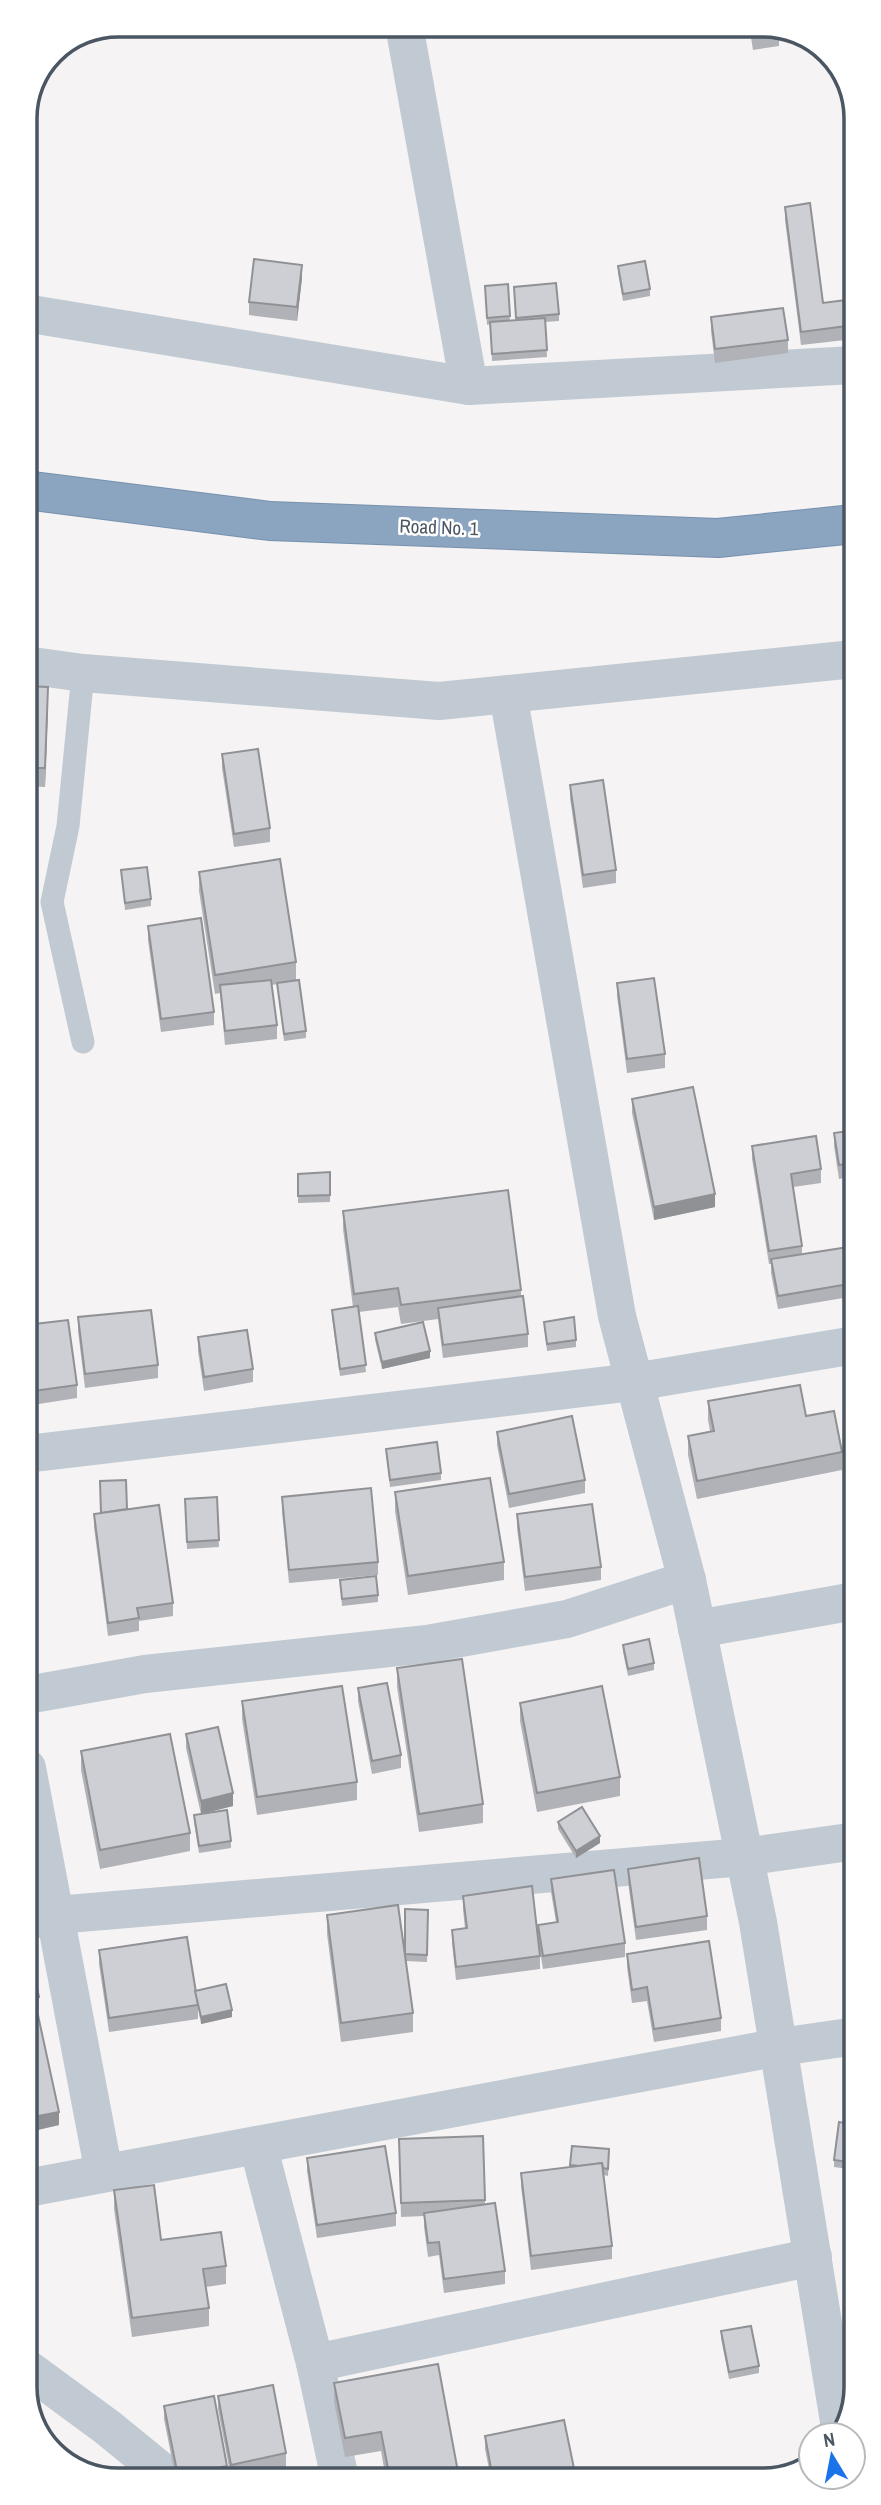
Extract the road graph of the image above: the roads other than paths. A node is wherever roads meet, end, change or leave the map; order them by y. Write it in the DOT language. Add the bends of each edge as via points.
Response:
graph roads {
  1 [pos="406,37"];
  2 [pos="37,315"];
  3 [pos="844,366"];
  4 [pos="469,386"];
  5 [pos="37,492"];
  6 [pos="844,525"];
  7 [pos="844,660"];
  8 [pos="37,667"];
  9 [pos="83,673"];
  10 [pos="508,694"];
  11 [pos="83,1042"];
  12 [pos="844,1347"];
  13 [pos="634,1382"];
  14 [pos="37,1453"];
  15 [pos="687,1580"];
  16 [pos="844,1603"];
  17 [pos="696,1629"];
  18 [pos="37,1693"];
  19 [pos="844,1843"];
  20 [pos="744,1857"];
  21 [pos="37,1875"];
  22 [pos="41,1918"];
  23 [pos="844,2038"];
  24 [pos="780,2048"];
  25 [pos="258,2145"];
  26 [pos="104,2173"];
  27 [pos="37,2186"];
  28 [pos="813,2257"];
  29 [pos="315,2362"];
  30 [pos="37,2376"];
  31 [pos="838,2417"];
  32 [pos="157,2468"];
  33 [pos="338,2468"];
  1 -- 4 [label="street"];
  2 -- 4 [label="street"];
  3 -- 4 [label="street"];
  5 -- 6 [label="highway, Road No. 1" via="271,521 718,538"];
  7 -- 10 [label="street"];
  8 -- 9 [label="street"];
  9 -- 10 [label="street" via="439,701"];
  9 -- 11 [label="lane" via="68,826 52,902"];
  10 -- 13 [label="street" via="617,1317"];
  12 -- 13 [label="street"];
  13 -- 14 [label="street"];
  13 -- 15 [label="street"];
  15 -- 17 [label="street"];
  15 -- 18 [label="street" via="567,1619 427,1644 145,1674"];
  16 -- 17 [label="street"];
  17 -- 20 [label="street"];
  19 -- 20 [label="street"];
  20 -- 22 [label="street"];
  20 -- 24 [label="street"];
  21 -- 22 [label="street"];
  22 -- 26 [label="street"];
  23 -- 24 [label="street"];
  24 -- 25 [label="street"];
  24 -- 28 [label="street"];
  25 -- 26 [label="street"];
  25 -- 29 [label="street"];
  26 -- 27 [label="street"];
  28 -- 29 [label="street"];
  28 -- 31 [label="street"];
  29 -- 33 [label="street"];
  30 -- 32 [label="street"];
}
